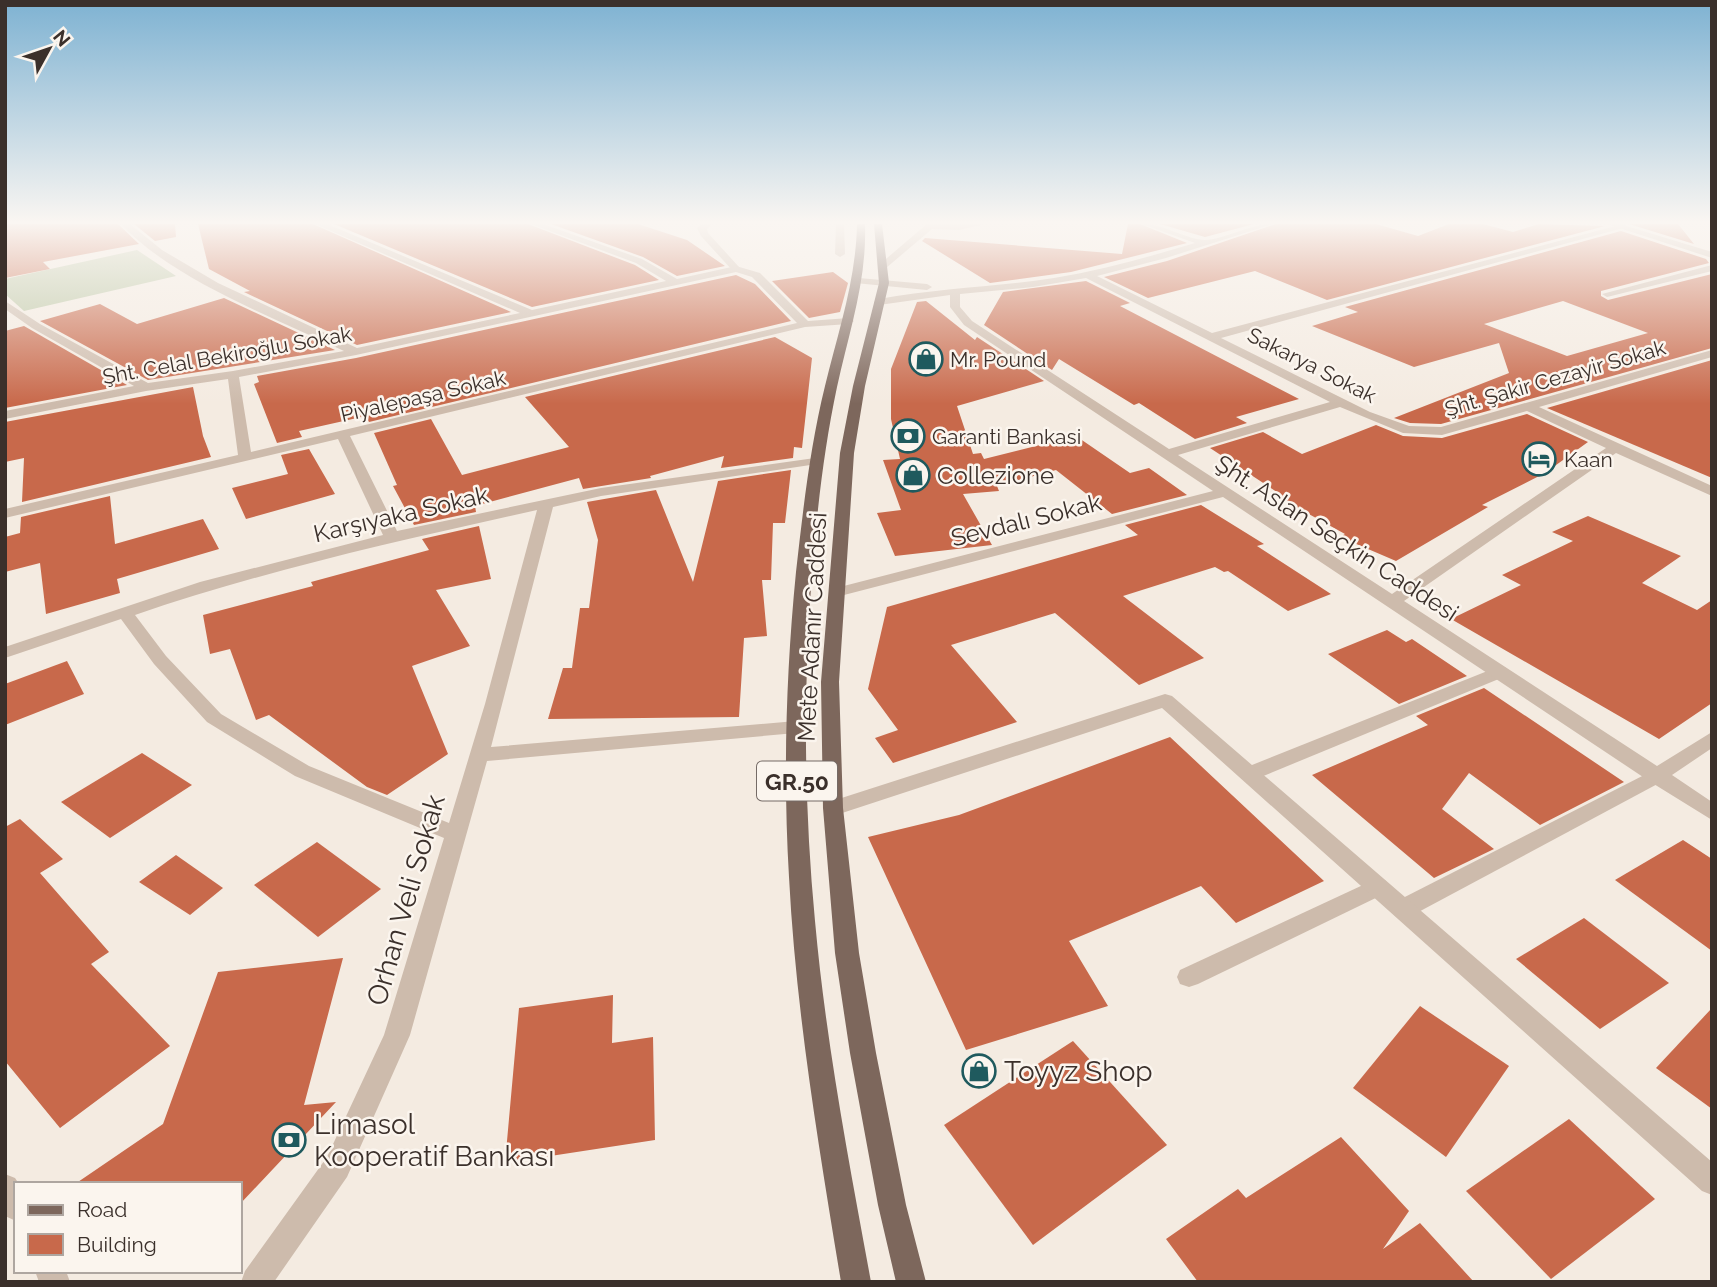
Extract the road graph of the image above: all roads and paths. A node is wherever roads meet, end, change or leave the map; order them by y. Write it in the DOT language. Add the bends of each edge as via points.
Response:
graph roads {
  1 [pos="212,284"];
  2 [pos="460,284"];
  3 [pos="660,284"];
  4 [pos="765,284"];
  5 [pos="858,284"];
  6 [pos="865,284"];
  7 [pos="882,284"];
  8 [pos="1027,284"];
  9 [pos="1106,284"];
  10 [pos="1403,284"];
  11 [pos="1647,284"];
  12 [pos="955,290"];
  13 [pos="881,292"];
  14 [pos="1607,294"];
  15 [pos="5,303"];
  16 [pos="531,314"];
  17 [pos="849,321"];
  18 [pos="805,324"];
  19 [pos="1212,337"];
  20 [pos="356,352"];
  21 [pos="1712,353"];
  22 [pos="233,374"];
  23 [pos="146,387"];
  24 [pos="1342,403"];
  25 [pos="1527,406"];
  26 [pos="5,415"];
  27 [pos="1408,430"];
  28 [pos="342,434"];
  29 [pos="1614,448"];
  30 [pos="1166,454"];
  31 [pos="245,458"];
  32 [pos="817,460"];
  33 [pos="1226,492"];
  34 [pos="1712,492"];
  35 [pos="546,505"];
  36 [pos="5,514"];
  37 [pos="392,537"];
  38 [pos="838,592"];
  39 [pos="1393,601"];
  40 [pos="124,612"];
  41 [pos="5,653"];
  42 [pos="1500,672"];
  43 [pos="796,727"];
  44 [pos="1712,739"];
  45 [pos="479,755"];
  46 [pos="1249,774"];
  47 [pos="1656,776"];
  48 [pos="834,808"];
  49 [pos="1712,812"];
  50 [pos="456,834"];
  51 [pos="1378,887"];
  52 [pos="1403,909"];
  53 [pos="1189,977"];
  54 [pos="1712,1181"];
  55 [pos="5,1188"];
  56 [pos="14,1204"];
  57 [pos="256,1282"];
  58 [pos="856,1282"];
  59 [pos="911,1282"];
  1 -- 20 [label="street"];
  2 -- 16 [label="street"];
  3 -- 16 [label="street, Şht. Celal Bekiroğlu Sokak"];
  4 -- 18 [label="street"];
  5 -- 17 [label="main road, Mete Adanır Caddesi / GR.50"];
  6 -- 13 [label="street"];
  7 -- 13 [label="main road, Mete Adanır Caddesi / GR.50"];
  8 -- 12 [label="street"];
  9 -- 19 [label="street, Sakarya Sokak"];
  10 -- 19 [label="street"];
  11 -- 14 [label="street"];
  12 -- 13 [label="street"];
  12 -- 13 [label="street"];
  12 -- 30 [label="street, Şht. Aslan Seçkin Caddesi" via="955,307 968,323"];
  13 -- 38 [label="main road, Mete Adanır Caddesi / GR.50" via="847,453"];
  15 -- 23 [label="street" via="60,340"];
  16 -- 20 [label="street, Şht. Celal Bekiroğlu Sokak"];
  17 -- 18 [label="street, Piyalepaşa Sokak"];
  17 -- 32 [label="main road, Mete Adanır Caddesi / GR.50"];
  18 -- 28 [label="street, Piyalepaşa Sokak"];
  19 -- 24 [label="street, Sakarya Sokak"];
  20 -- 22 [label="street, Şht. Celal Bekiroğlu Sokak"];
  21 -- 25 [label="street, Şht. Şakir Cezayir Sokak"];
  22 -- 23 [label="street, Şht. Celal Bekiroğlu Sokak"];
  22 -- 31 [label="street"];
  23 -- 26 [label="street, Şht. Celal Bekiroğlu Sokak"];
  24 -- 27 [label="street, Sakarya Sokak"];
  24 -- 30 [label="street"];
  25 -- 27 [label="street, Şht. Şakir Cezayir Sokak" via="1442,432"];
  25 -- 29 [label="street"];
  28 -- 31 [label="street, Piyalepaşa Sokak"];
  28 -- 37 [label="street"];
  29 -- 34 [label="street"];
  29 -- 39 [label="street"];
  30 -- 33 [label="street, Şht. Aslan Seçkin Caddesi"];
  31 -- 36 [label="street, Piyalepaşa Sokak"];
  32 -- 35 [label="street, Karşıyaka Sokak" via="601,492"];
  32 -- 43 [label="main road, Mete Adanır Caddesi / GR.50" via="802,596"];
  33 -- 38 [label="street, Sevdalı Sokak"];
  33 -- 39 [label="street, Şht. Aslan Seçkin Caddesi"];
  35 -- 37 [label="street, Karşıyaka Sokak"];
  35 -- 45 [label="street, Orhan Veli Sokak"];
  37 -- 40 [label="street, Karşıyaka Sokak" via="206,584"];
  38 -- 48 [label="main road, Mete Adanır Caddesi / GR.50" via="830,682"];
  39 -- 42 [label="street, Şht. Aslan Seçkin Caddesi"];
  40 -- 41 [label="street, Karşıyaka Sokak"];
  40 -- 50 [label="street" via="160,660 214,718 302,771"];
  42 -- 46 [label="street"];
  42 -- 47 [label="street, Şht. Aslan Seçkin Caddesi"];
  43 -- 45 [label="street"];
  43 -- 58 [label="main road, Mete Adanır Caddesi / GR.50" via="798,849 808,969"];
  44 -- 47 [label="street"];
  45 -- 50 [label="street, Orhan Veli Sokak"];
  46 -- 48 [label="street" via="1165,700"];
  46 -- 51 [label="street"];
  47 -- 49 [label="street, Şht. Aslan Seçkin Caddesi"];
  47 -- 52 [label="street"];
  48 -- 59 [label="main road, Mete Adanır Caddesi / GR.50" via="847,953 863,1053"];
  50 -- 57 [label="street, Orhan Veli Sokak" via="397,1035 337,1167"];
  51 -- 52 [label="street"];
  51 -- 53 [label="street"];
  52 -- 54 [label="street"];
  55 -- 56 [label="street"];
}
